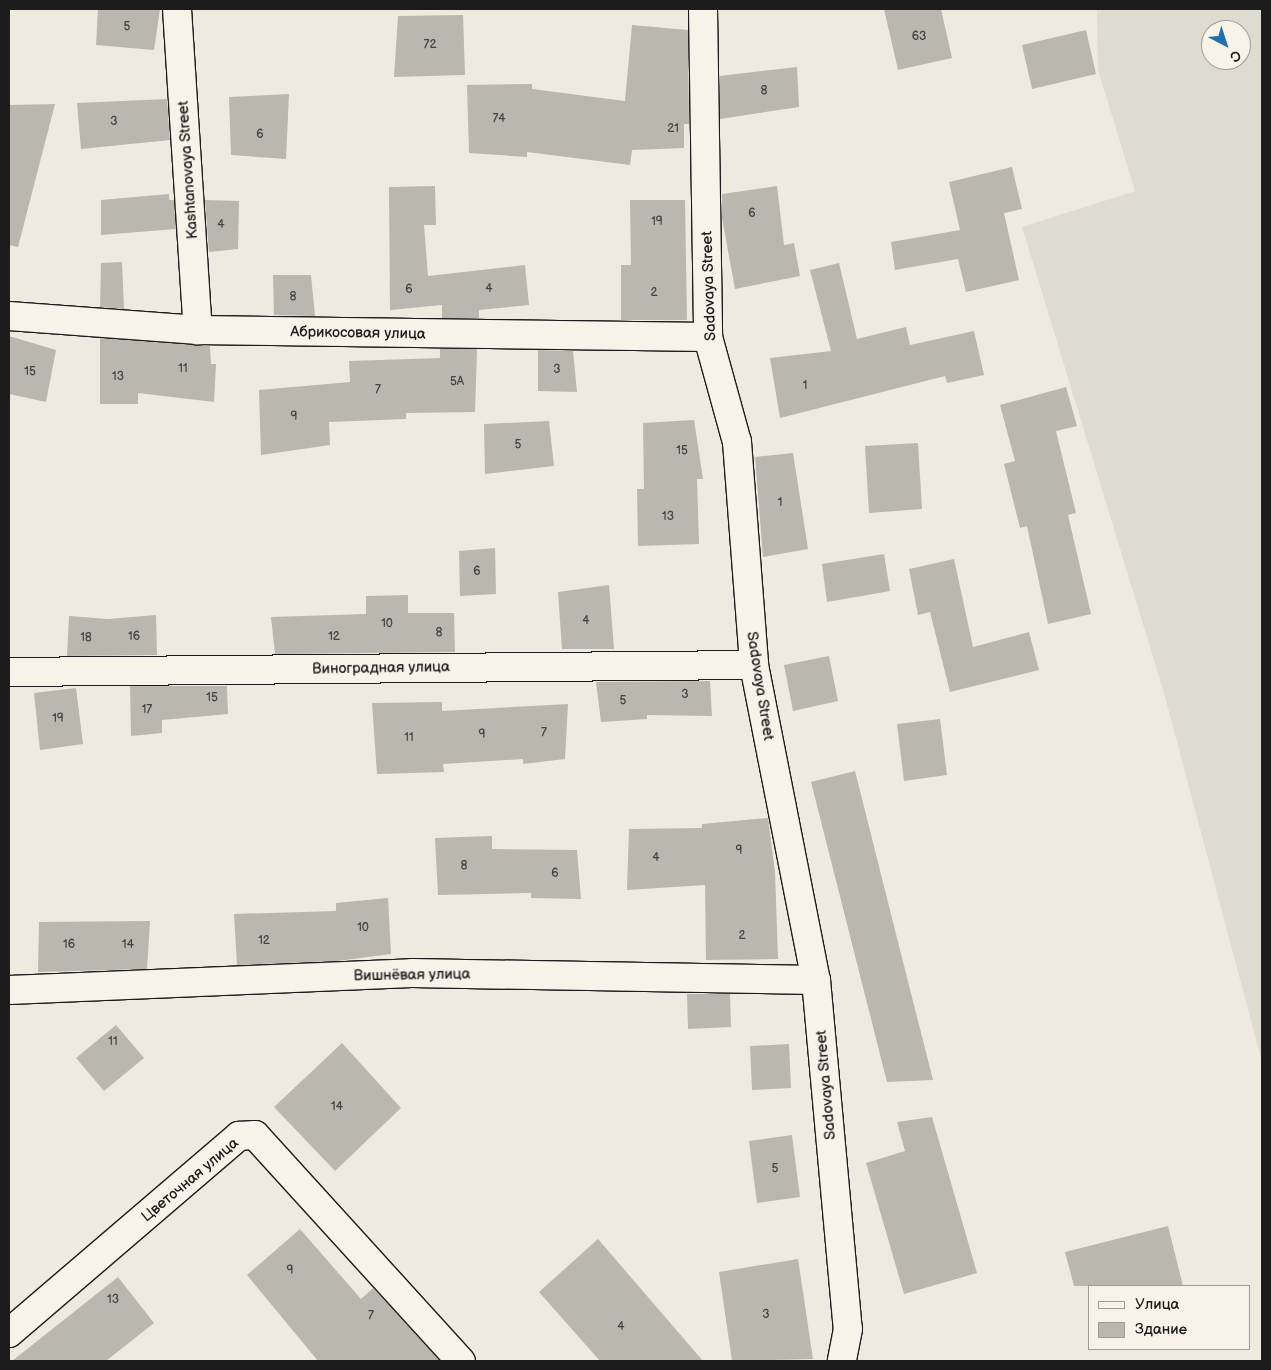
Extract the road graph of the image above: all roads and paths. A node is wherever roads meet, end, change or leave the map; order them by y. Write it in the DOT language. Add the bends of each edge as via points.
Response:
graph roads {
  1 [pos="177,9"];
  2 [pos="703,9"];
  3 [pos="9,316"];
  4 [pos="198,330"];
  5 [pos="708,337"];
  6 [pos="754,665"];
  7 [pos="9,672"];
  8 [pos="816,980"];
  9 [pos="9,990"];
  10 [pos="9,1333"];
  11 [pos="461,1361"];
  12 [pos="842,1361"];
  1 -- 4 [label="street, Kashtanovaya Street"];
  2 -- 5 [label="street, Sadovaya Street"];
  3 -- 4 [label="street, Абрикосовая улица"];
  4 -- 5 [label="street, Абрикосовая улица"];
  5 -- 6 [label="street, Sadovaya Street" via="737,442"];
  6 -- 7 [label="street, Виноградная улица"];
  6 -- 8 [label="street, Sadovaya Street"];
  8 -- 9 [label="street, Вишнёвая улица" via="412,973"];
  8 -- 12 [label="street, Sadovaya Street" via="848,1329"];
  10 -- 11 [label="street, Цветочная улица" via="239,1136 255,1135"];
}
